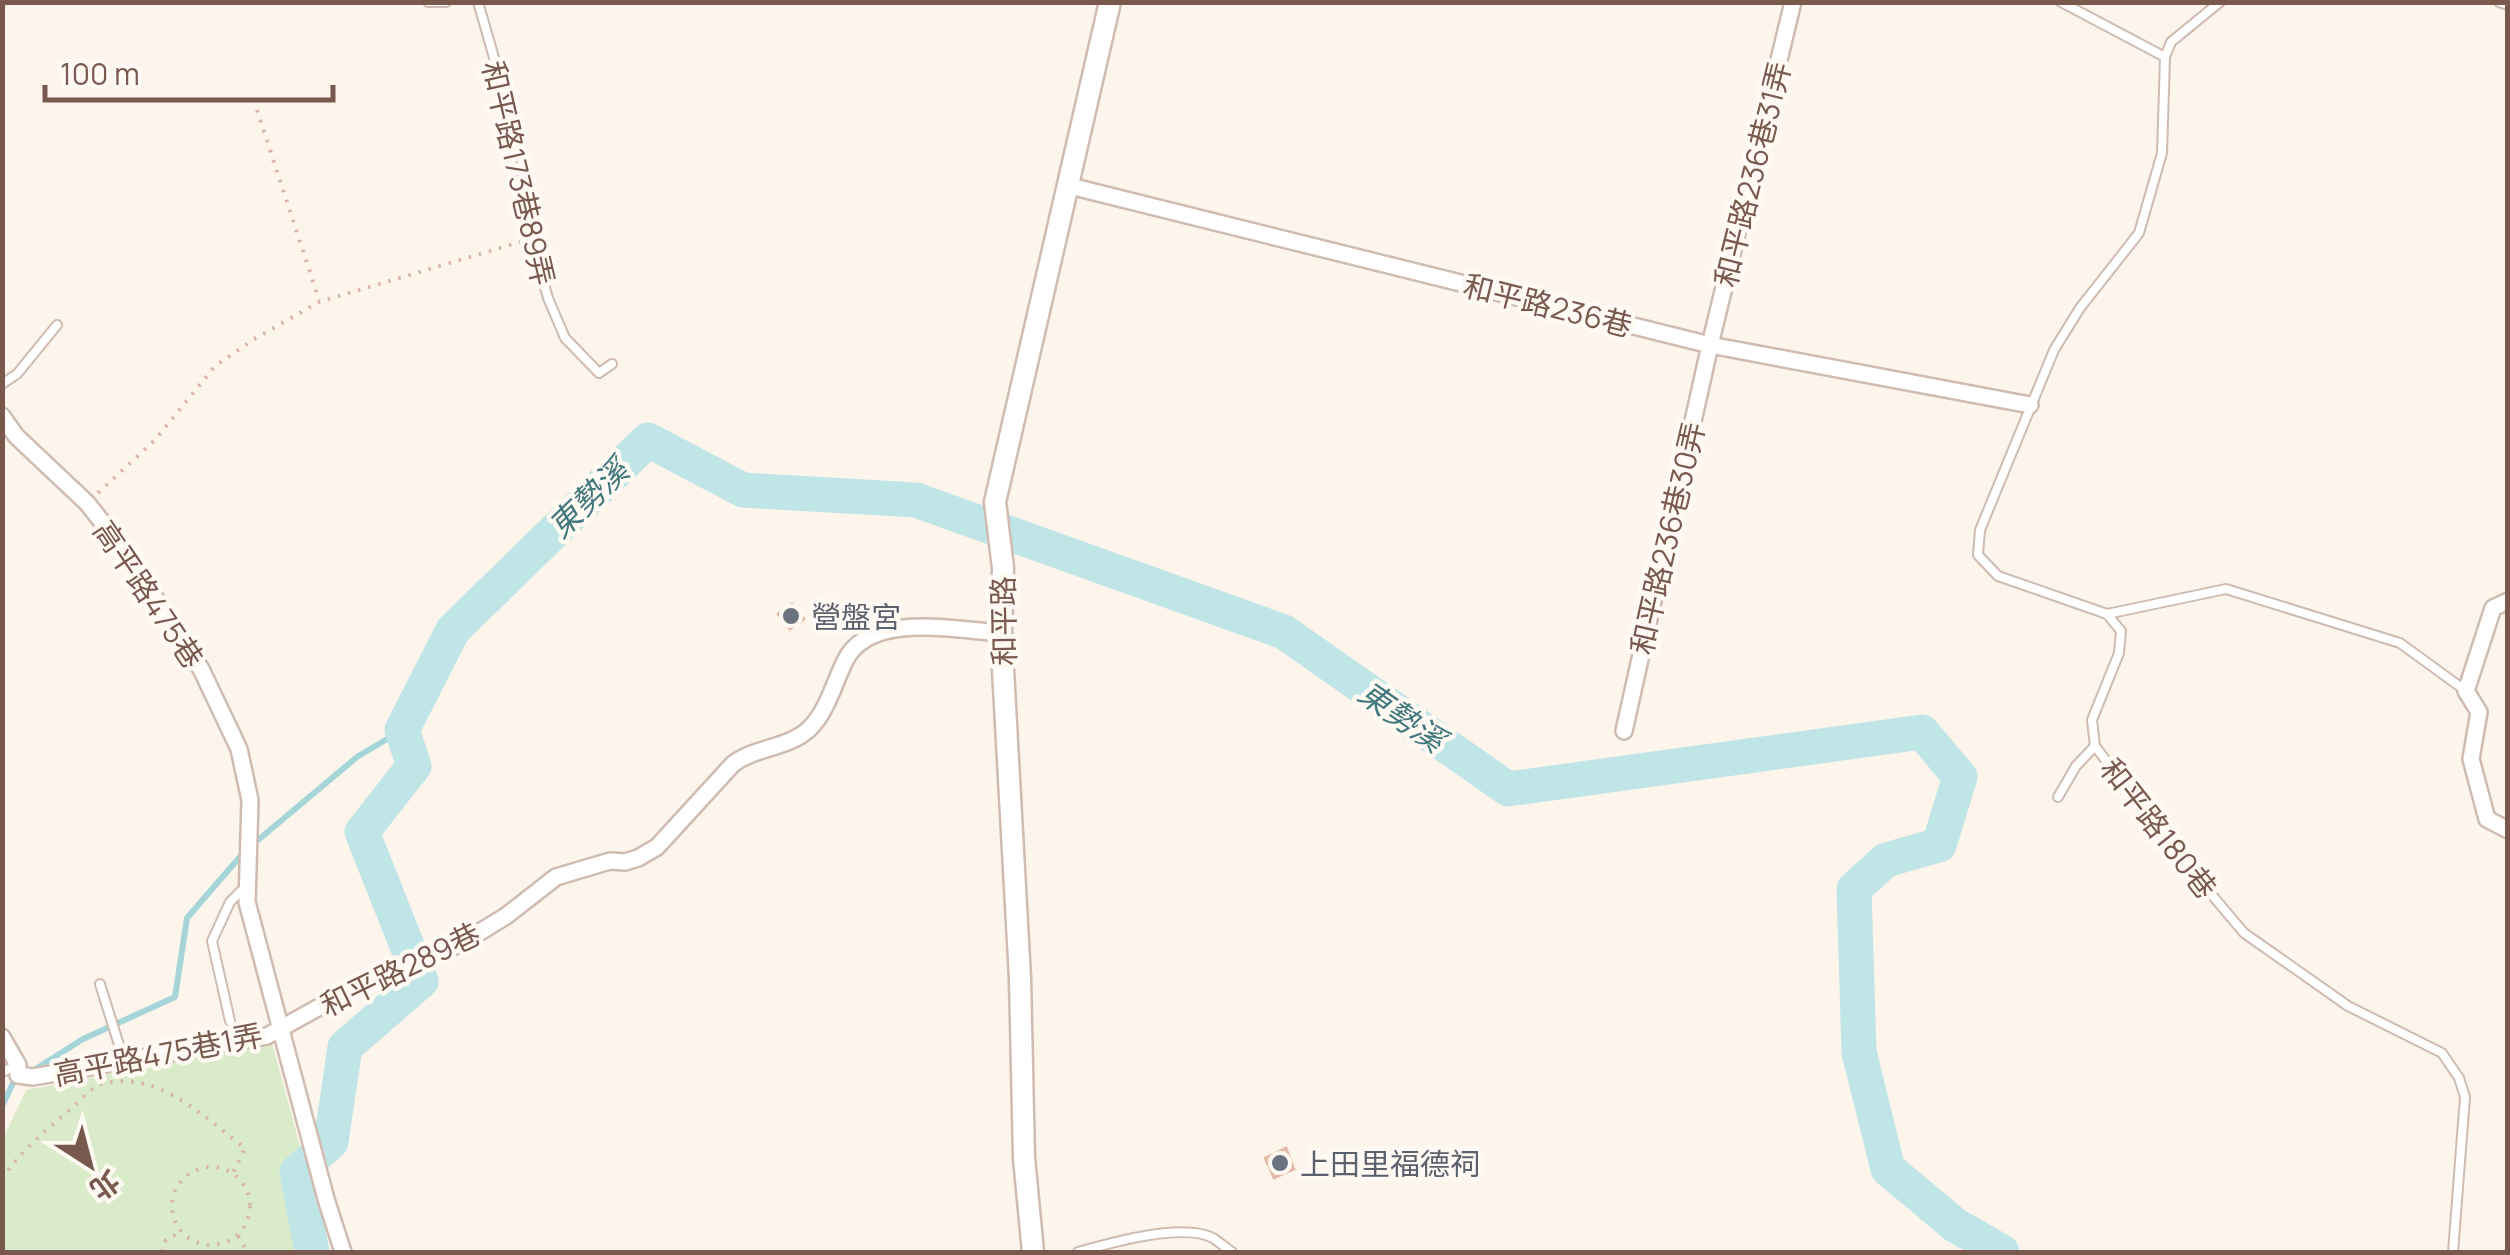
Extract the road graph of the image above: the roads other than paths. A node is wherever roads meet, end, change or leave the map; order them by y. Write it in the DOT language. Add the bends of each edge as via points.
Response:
graph roads {
  1 [pos="428,2"];
  2 [pos="446,2"];
  3 [pos="478,2"];
  4 [pos="1110,2"];
  5 [pos="1793,2"];
  6 [pos="2060,2"];
  7 [pos="2220,2"];
  8 [pos="2498,2"];
  9 [pos="2508,5"];
  10 [pos="2166,57"];
  11 [pos="1070,186"];
  12 [pos="57,325"];
  13 [pos="1710,346"];
  14 [pos="612,364"];
  15 [pos="2,384"];
  16 [pos="2030,404"];
  17 [pos="2,416"];
  18 [pos="2508,601"];
  19 [pos="2107,614"];
  20 [pos="1002,634"];
  21 [pos="2466,691"];
  22 [pos="1624,731"];
  23 [pos="2094,746"];
  24 [pos="2058,797"];
  25 [pos="2508,830"];
  26 [pos="250,882"];
  27 [pos="100,984"];
  28 [pos="230,1021"];
  29 [pos="282,1028"];
  30 [pos="2,1036"];
  31 [pos="124,1061"];
  32 [pos="18,1072"];
  33 [pos="343,1252"];
  34 [pos="1033,1252"];
  35 [pos="1078,1252"];
  36 [pos="1232,1252"];
  37 [pos="2452,1252"];
  1 -- 2 [label="lane"];
  3 -- 14 [label="lane, 和平路173巷89弄" via="520,148 531,238 548,298 565,338 598,372"];
  4 -- 11 [label="street, 和平路"];
  5 -- 13 [label="street, 和平路236巷31弄"];
  6 -- 10 [label="lane"];
  7 -- 10 [label="lane" via="2171,42"];
  8 -- 9 [label="lane"];
  10 -- 16 [label="lane" via="2162,153 2139,233 2080,308"];
  11 -- 13 [label="street, 和平路236巷"];
  11 -- 20 [label="street, 和平路" via="995,502"];
  12 -- 15 [label="lane"];
  13 -- 16 [label="street, 和平路236巷"];
  13 -- 22 [label="street, 和平路236巷30弄"];
  16 -- 19 [label="lane" via="1980,530 1978,555 1998,576"];
  17 -- 26 [label="street, 高平路475巷" via="122,547 201,668 239,749 250,800"];
  18 -- 21 [label="street" via="2493,608"];
  19 -- 21 [label="lane" via="2226,589 2400,643"];
  19 -- 23 [label="lane, 和平路180巷" via="2121,632 2120,653 2092,720"];
  20 -- 29 [label="street, 和平路289巷" via="914,626 863,638 812,727 745,754 657,847 625,862 556,877 462,943 359,985"];
  20 -- 34 [label="street, 和平路"];
  21 -- 25 [label="street" via="2479,712 2471,759 2486,818"];
  23 -- 24 [label="lane"];
  23 -- 37 [label="lane, 和平路180巷" via="2244,933 2348,1006 2442,1053 2465,1098"];
  26 -- 28 [label="lane" via="230,902 212,940"];
  26 -- 29 [label="street" via="247,902"];
  27 -- 31 [label="lane"];
  29 -- 31 [label="street, 高平路475巷1弄"];
  29 -- 33 [label="street"];
  30 -- 32 [label="street"];
  31 -- 32 [label="street, 高平路475巷1弄"];
  35 -- 36 [label="lane" via="1135,1236 1191,1234 1210,1236"];
}
